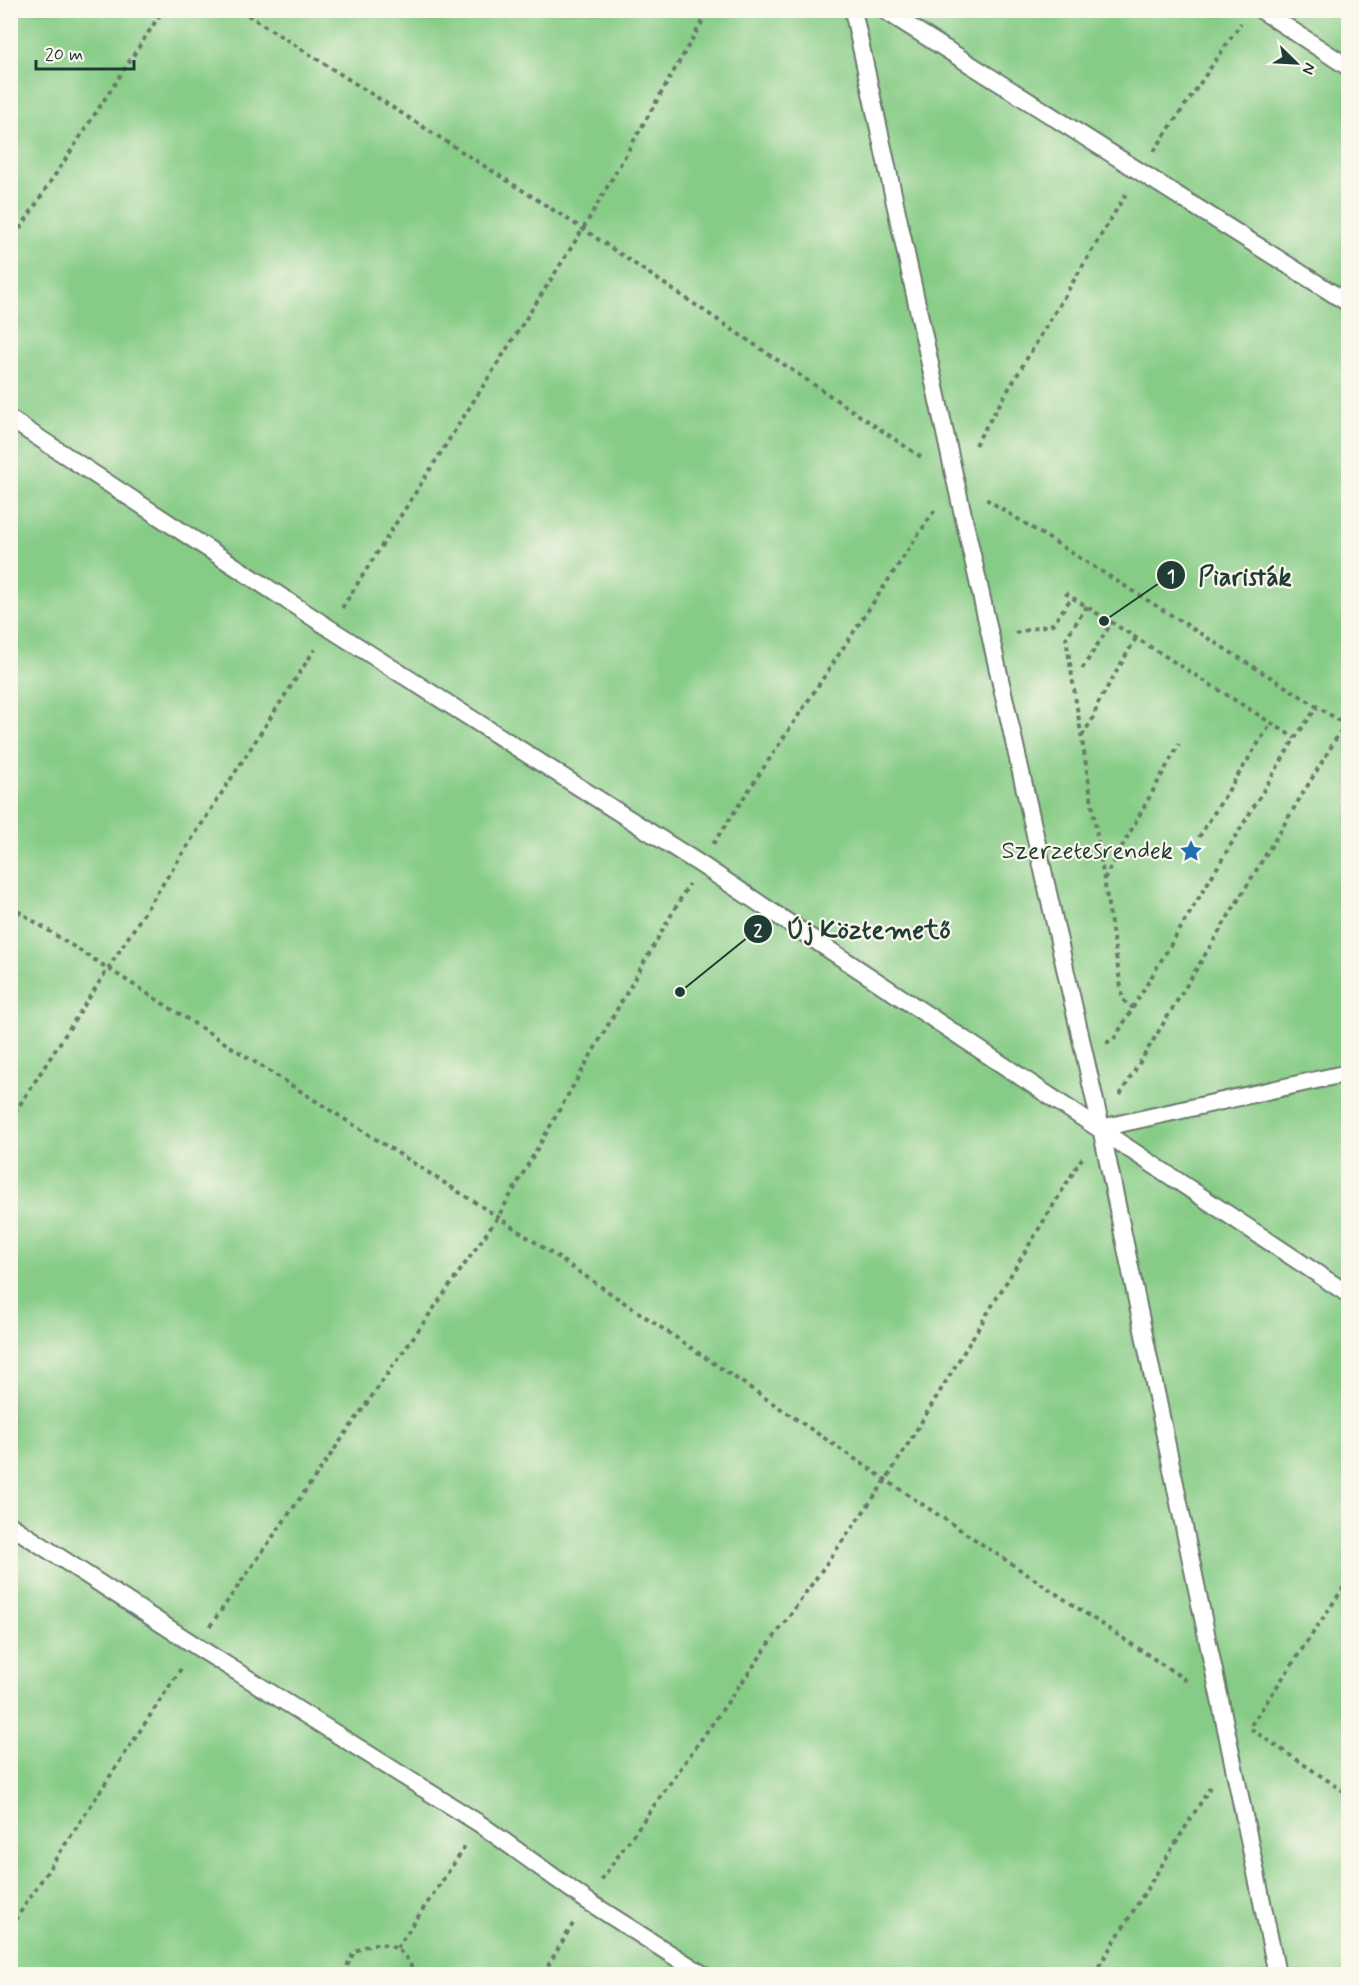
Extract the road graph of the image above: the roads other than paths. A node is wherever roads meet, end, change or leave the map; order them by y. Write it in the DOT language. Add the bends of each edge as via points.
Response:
graph roads {
  1 [pos="853,10"];
  2 [pos="884,10"];
  3 [pos="1262,10"];
  4 [pos="1348,67"];
  5 [pos="1348,303"];
  6 [pos="10,419"];
  7 [pos="1348,1073"];
  8 [pos="1101,1128"];
  9 [pos="1348,1294"];
  10 [pos="10,1525"];
  11 [pos="702,1974"];
  12 [pos="1277,1974"];
  1 -- 8 [label="lane"];
  2 -- 5 [label="lane"];
  3 -- 4 [label="lane"];
  6 -- 8 [label="lane"];
  7 -- 8 [label="lane"];
  8 -- 9 [label="lane"];
  8 -- 12 [label="lane"];
  10 -- 11 [label="lane" via="480,1824 586,1900"];
}
